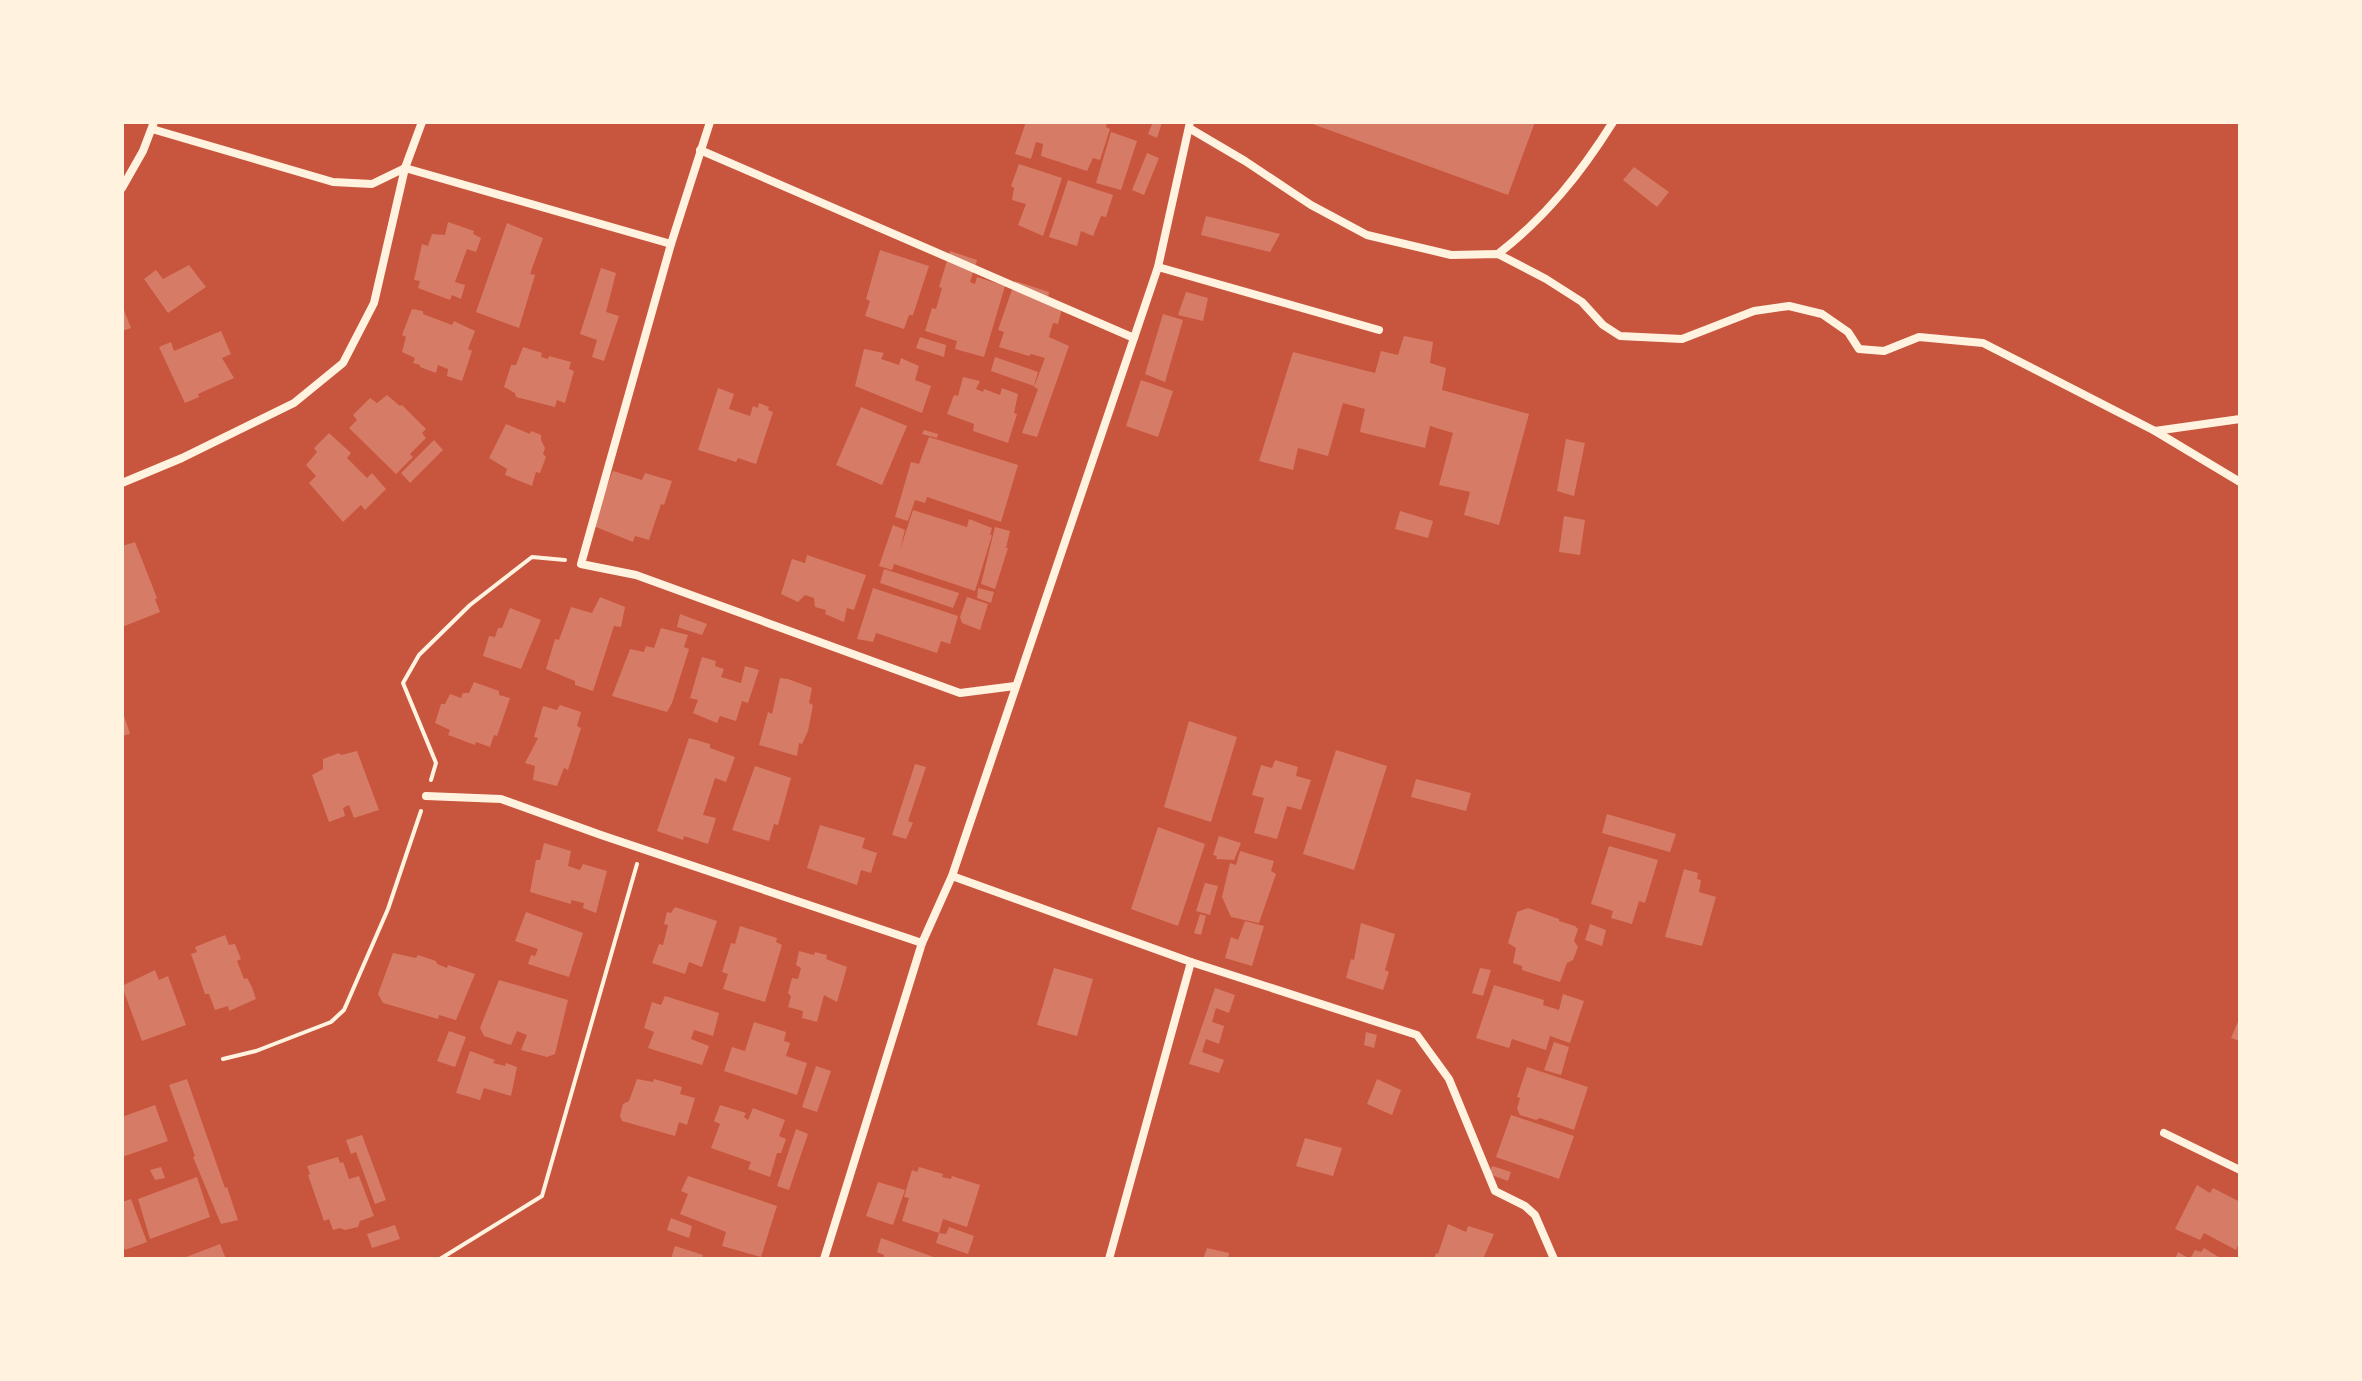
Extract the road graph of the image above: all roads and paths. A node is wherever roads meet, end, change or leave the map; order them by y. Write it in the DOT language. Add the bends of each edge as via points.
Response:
graph roads {
  1 [pos="422,122"];
  2 [pos="710,122"];
  3 [pos="1613,122"];
  4 [pos="153,125"];
  5 [pos="1190,125"];
  6 [pos="700,150"];
  7 [pos="405,168"];
  8 [pos="122,188"];
  9 [pos="671,244"];
  10 [pos="1498,254"];
  11 [pos="1158,267"];
  12 [pos="1379,330"];
  13 [pos="1134,338"];
  14 [pos="2240,419"];
  15 [pos="2155,431"];
  16 [pos="2240,482"];
  17 [pos="122,483"];
  18 [pos="580,562"];
  19 [pos="1015,686"];
  20 [pos="426,796"];
  21 [pos="641,849"];
  22 [pos="952,876"];
  23 [pos="922,943"];
  24 [pos="1191,962"];
  25 [pos="223,1059"];
  26 [pos="2164,1133"];
  27 [pos="2240,1170"];
  28 [pos="440,1259"];
  29 [pos="824,1259"];
  30 [pos="1109,1259"];
  31 [pos="1554,1259"];
  1 -- 7 [label="street"];
  2 -- 6 [label="street"];
  3 -- 10 [label="street" via="1584,169 1524,234"];
  4 -- 7 [label="street" via="333,182 372,184"];
  4 -- 8 [label="street"];
  5 -- 10 [label="street" via="1311,205 1367,235 1451,255"];
  5 -- 11 [label="street"];
  6 -- 9 [label="street"];
  6 -- 13 [label="street"];
  7 -- 9 [label="street"];
  7 -- 17 [label="street" via="374,303 343,363 294,403"];
  9 -- 18 [label="street"];
  10 -- 15 [label="street" via="1582,302 1620,336 1682,339 1754,311 1789,306 1822,314 1848,332 1859,349 1884,351 1919,337 1983,343"];
  11 -- 12 [label="street"];
  11 -- 13 [label="street"];
  13 -- 19 [label="street"];
  14 -- 15 [label="street"];
  15 -- 16 [label="street"];
  18 -- 19 [label="street" via="636,575 960,693"];
  18 -- 20 [label="path" via="532,557 470,605 419,655 403,683 436,763"];
  19 -- 22 [label="street"];
  20 -- 21 [label="street" via="501,799"];
  20 -- 25 [label="path" via="388,909 344,1010 331,1022"];
  21 -- 23 [label="street"];
  21 -- 28 [label="path" via="542,1196"];
  22 -- 23 [label="street"];
  22 -- 24 [label="street"];
  23 -- 29 [label="street"];
  24 -- 30 [label="street"];
  24 -- 31 [label="street" via="1417,1035 1449,1079 1495,1191 1535,1215"];
  26 -- 27 [label="street"];
}
